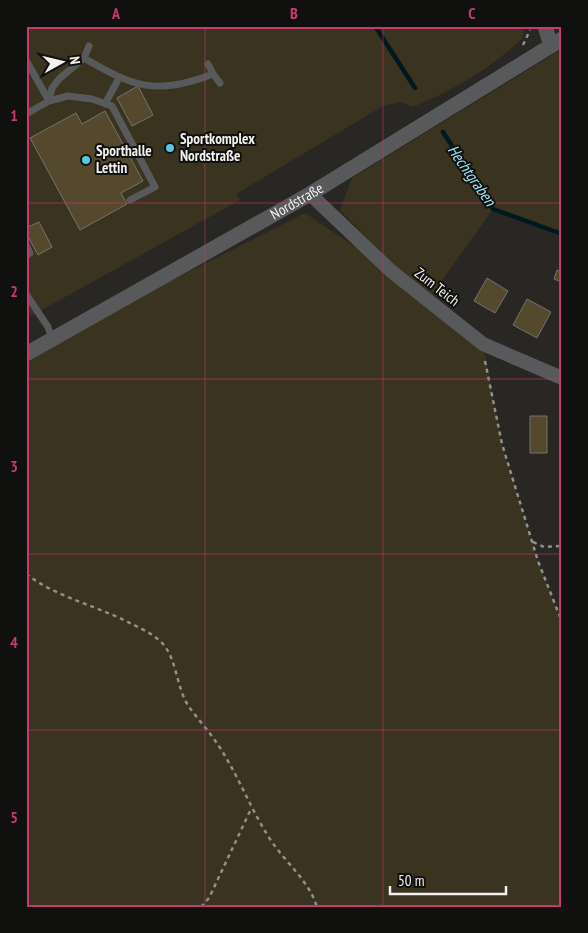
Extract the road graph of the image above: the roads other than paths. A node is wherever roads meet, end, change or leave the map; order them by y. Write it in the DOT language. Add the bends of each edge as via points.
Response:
graph roads {
  1 [pos="545,26"];
  2 [pos="556,42"];
  3 [pos="89,46"];
  4 [pos="84,58"];
  5 [pos="26,60"];
  6 [pos="208,64"];
  7 [pos="213,74"];
  8 [pos="119,78"];
  9 [pos="220,83"];
  10 [pos="49,101"];
  11 [pos="105,104"];
  12 [pos="26,114"];
  13 [pos="310,194"];
  14 [pos="130,200"];
  15 [pos="26,245"];
  16 [pos="26,256"];
  17 [pos="26,294"];
  18 [pos="52,340"];
  19 [pos="26,354"];
  20 [pos="562,378"];
  1 -- 2 [label="street"];
  2 -- 13 [label="street, Nordstraße"];
  3 -- 4 [label="lane"];
  4 -- 8 [label="lane"];
  4 -- 10 [label="lane" via="60,78 52,88"];
  5 -- 10 [label="lane"];
  6 -- 7 [label="lane"];
  7 -- 8 [label="lane" via="185,84 167,86 149,86"];
  7 -- 9 [label="lane"];
  8 -- 11 [label="lane"];
  10 -- 11 [label="lane" via="68,96"];
  10 -- 12 [label="lane"];
  11 -- 14 [label="lane" via="112,106 155,187"];
  13 -- 18 [label="street, Nordstraße"];
  13 -- 20 [label="street, Zum Teich" via="390,271 483,344"];
  15 -- 16 [label="lane" via="30,253"];
  17 -- 18 [label="lane" via="48,327"];
  18 -- 19 [label="street, Nordstraße"];
}
